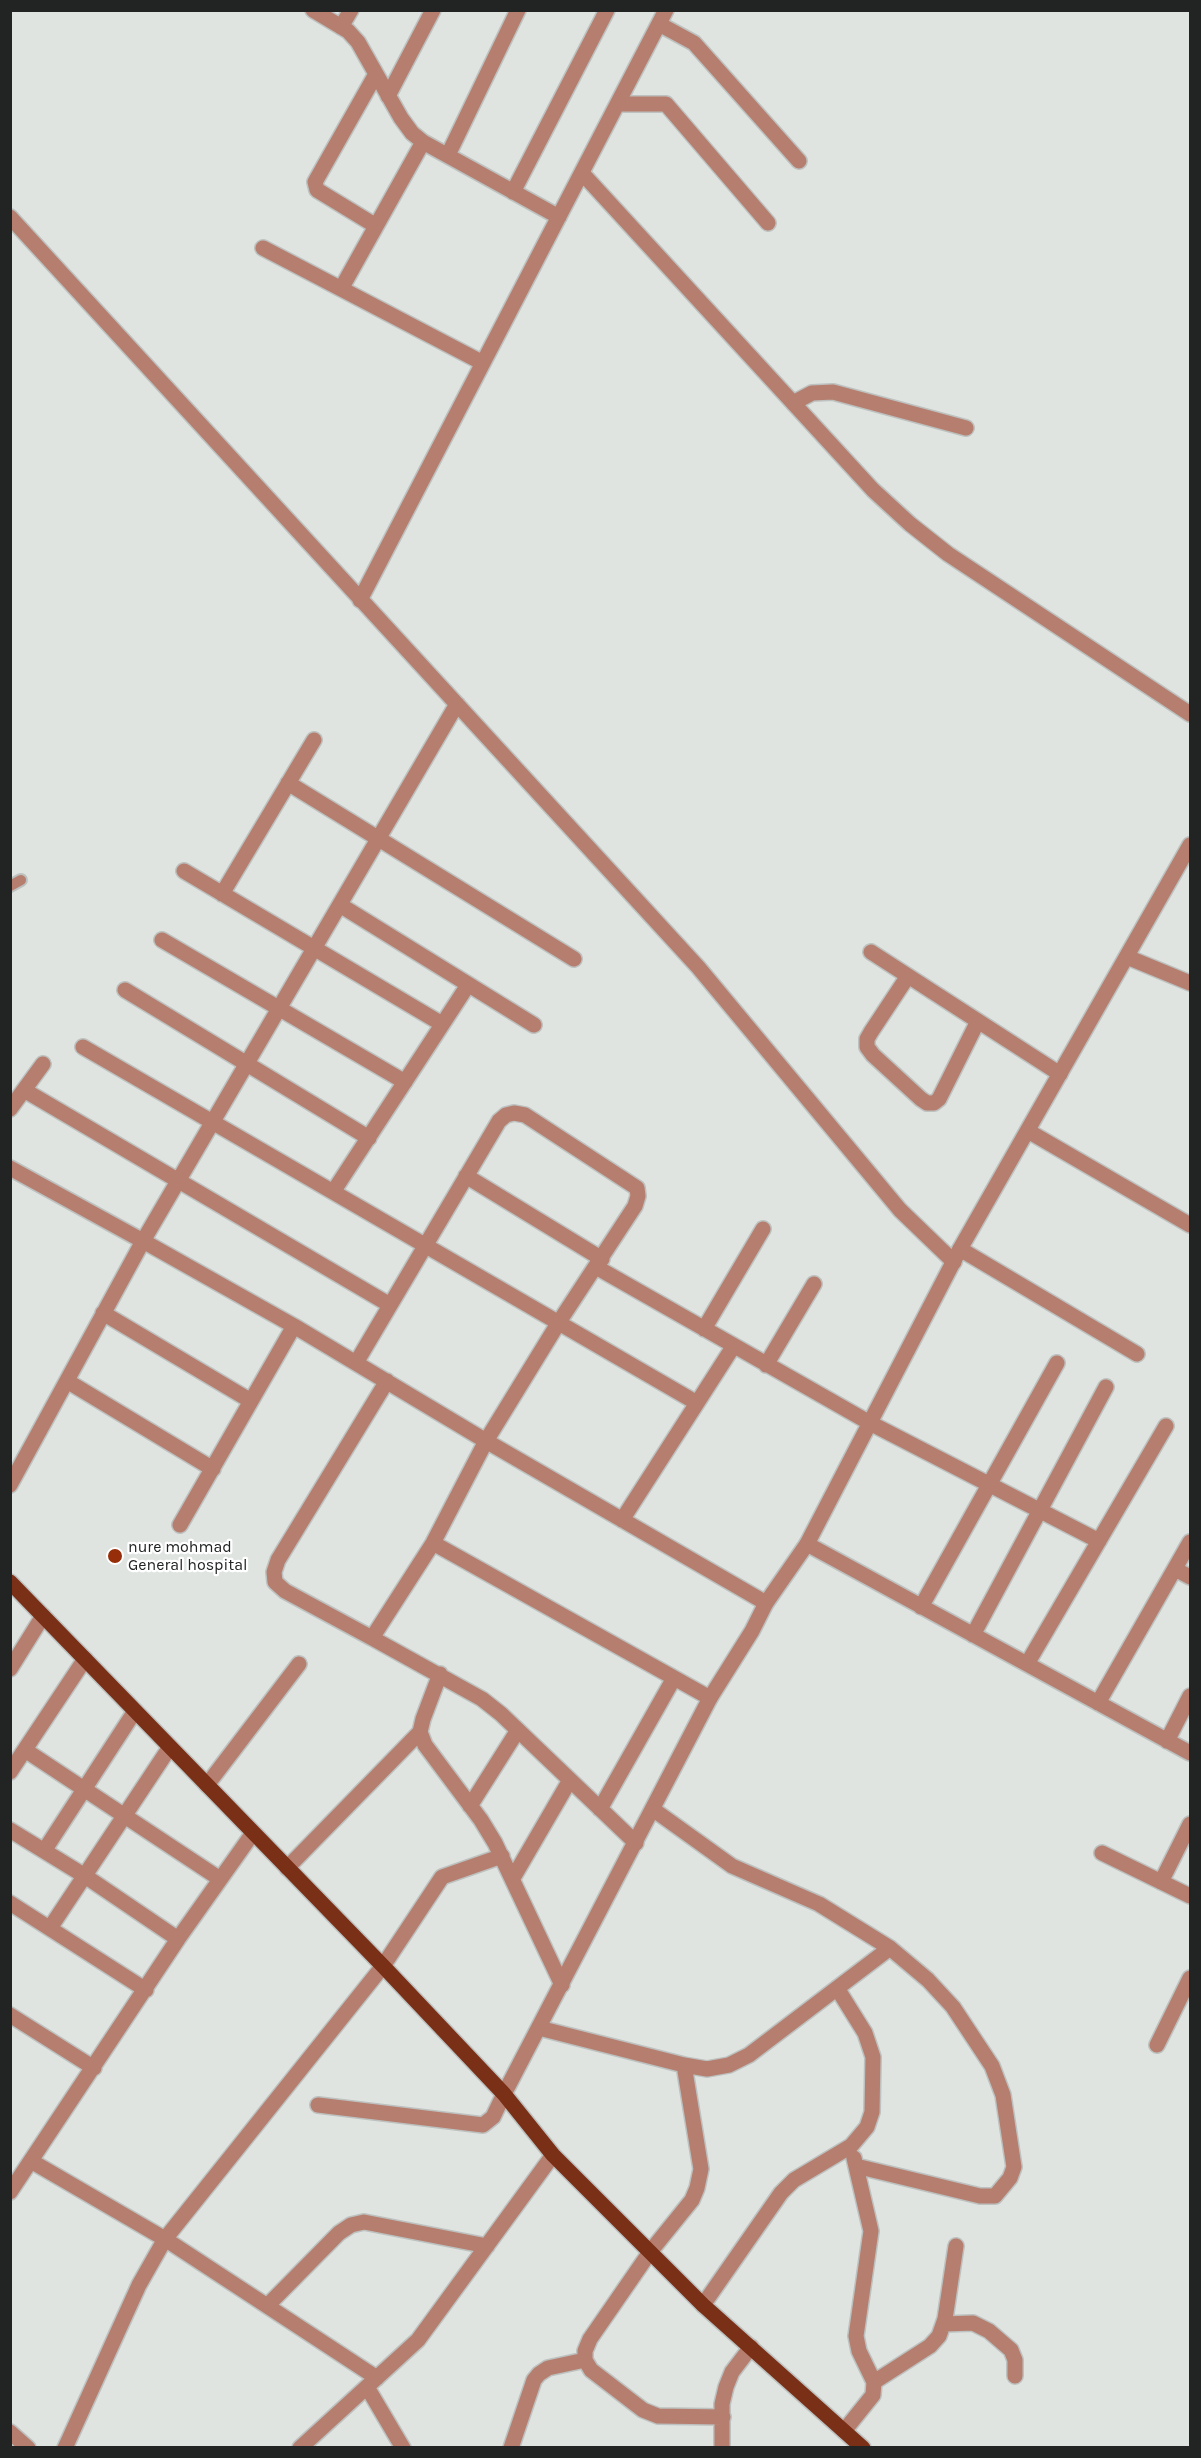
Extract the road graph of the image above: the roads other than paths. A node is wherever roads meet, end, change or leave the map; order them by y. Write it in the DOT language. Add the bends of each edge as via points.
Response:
graph roads {
  1 [pos="313,10"];
  2 [pos="351,10"];
  3 [pos="433,10"];
  4 [pos="519,10"];
  5 [pos="607,10"];
  6 [pos="663,17"];
  7 [pos="342,27"];
  8 [pos="376,74"];
  9 [pos="388,96"];
  10 [pos="618,104"];
  11 [pos="423,142"];
  12 [pos="447,155"];
  13 [pos="799,161"];
  14 [pos="582,173"];
  15 [pos="513,192"];
  16 [pos="10,217"];
  17 [pos="559,217"];
  18 [pos="768,223"];
  19 [pos="376,226"];
  20 [pos="263,248"];
  21 [pos="341,289"];
  22 [pos="483,363"];
  23 [pos="793,403"];
  24 [pos="966,428"];
  25 [pos="360,600"];
  26 [pos="458,704"];
  27 [pos="1191,714"];
  28 [pos="314,740"];
  29 [pos="288,783"];
  30 [pos="379,839"];
  31 [pos="1191,845"];
  32 [pos="184,871"];
  33 [pos="21,880"];
  34 [pos="10,886"];
  35 [pos="222,894"];
  36 [pos="340,905"];
  37 [pos="162,940"];
  38 [pos="315,948"];
  39 [pos="871,952"];
  40 [pos="1127,957"];
  41 [pos="574,959"];
  42 [pos="908,976"];
  43 [pos="1191,983"];
  44 [pos="468,984"];
  45 [pos="125,990"];
  46 [pos="280,1009"];
  47 [pos="978,1021"];
  48 [pos="442,1024"];
  49 [pos="534,1025"];
  50 [pos="83,1047"];
  51 [pos="42,1064"];
  52 [pos="248,1065"];
  53 [pos="1060,1074"];
  54 [pos="405,1082"];
  55 [pos="24,1090"];
  56 [pos="10,1109"];
  57 [pos="214,1123"];
  58 [pos="1028,1131"];
  59 [pos="369,1138"];
  60 [pos="10,1168"];
  61 [pos="466,1176"];
  62 [pos="178,1181"];
  63 [pos="333,1192"];
  64 [pos="1191,1225"];
  65 [pos="764,1228"];
  66 [pos="144,1241"];
  67 [pos="426,1245"];
  68 [pos="957,1256"];
  69 [pos="599,1263"];
  70 [pos="814,1284"];
  71 [pos="390,1305"];
  72 [pos="103,1313"];
  73 [pos="559,1322"];
  74 [pos="294,1326"];
  75 [pos="704,1329"];
  76 [pos="733,1347"];
  77 [pos="1137,1354"];
  78 [pos="356,1363"];
  79 [pos="1057,1363"];
  80 [pos="765,1365"];
  81 [pos="67,1381"];
  82 [pos="387,1381"];
  83 [pos="1106,1387"];
  84 [pos="251,1401"];
  85 [pos="697,1402"];
  86 [pos="870,1423"];
  87 [pos="1166,1426"];
  88 [pos="486,1441"];
  89 [pos="213,1468"];
  90 [pos="10,1485"];
  91 [pos="989,1485"];
  92 [pos="1039,1510"];
  93 [pos="622,1520"];
  94 [pos="180,1525"];
  95 [pos="1099,1541"];
  96 [pos="1191,1542"];
  97 [pos="433,1543"];
  98 [pos="807,1544"];
  99 [pos="1175,1569"];
  100 [pos="1191,1577"];
  101 [pos="10,1582"];
  102 [pos="766,1603"];
  103 [pos="921,1606"];
  104 [pos="44,1616"];
  105 [pos="973,1635"];
  106 [pos="372,1638"];
  107 [pos="85,1659"];
  108 [pos="299,1664"];
  109 [pos="1027,1664"];
  110 [pos="10,1669"];
  111 [pos="440,1674"];
  112 [pos="674,1678"];
  113 [pos="1191,1696"];
  114 [pos="710,1698"];
  115 [pos="1098,1703"];
  116 [pos="135,1711"];
  117 [pos="518,1730"];
  118 [pos="420,1732"];
  119 [pos="1167,1741"];
  120 [pos="170,1747"];
  121 [pos="25,1750"];
  122 [pos="1191,1753"];
  123 [pos="10,1772"];
  124 [pos="570,1780"];
  125 [pos="207,1785"];
  126 [pos="84,1789"];
  127 [pos="470,1806"];
  128 [pos="600,1809"];
  129 [pos="654,1810"];
  130 [pos="125,1816"];
  131 [pos="1191,1824"];
  132 [pos="10,1830"];
  133 [pos="253,1833"];
  134 [pos="636,1843"];
  135 [pos="44,1851"];
  136 [pos="1102,1853"];
  137 [pos="502,1856"];
  138 [pos="287,1868"];
  139 [pos="85,1876"];
  140 [pos="513,1878"];
  141 [pos="220,1879"];
  142 [pos="1161,1882"];
  143 [pos="1191,1896"];
  144 [pos="10,1903"];
  145 [pos="50,1928"];
  146 [pos="178,1939"];
  147 [pos="890,1948"];
  148 [pos="383,1966"];
  149 [pos="1191,1978"];
  150 [pos="562,1985"];
  151 [pos="837,1988"];
  152 [pos="146,1990"];
  153 [pos="10,2015"];
  154 [pos="539,2028"];
  155 [pos="1157,2045"];
  156 [pos="684,2065"];
  157 [pos="94,2068"];
  158 [pos="504,2094"];
  159 [pos="318,2105"];
  160 [pos="851,2146"];
  161 [pos="553,2154"];
  162 [pos="31,2161"];
  163 [pos="856,2166"];
  164 [pos="11,2190"];
  165 [pos="165,2239"];
  166 [pos="487,2246"];
  167 [pos="956,2246"];
  168 [pos="650,2252"];
  169 [pos="703,2305"];
  170 [pos="267,2306"];
  171 [pos="944,2324"];
  172 [pos="751,2347"];
  173 [pos="585,2360"];
  174 [pos="1015,2376"];
  175 [pos="372,2382"];
  176 [pos="874,2382"];
  177 [pos="723,2417"];
  178 [pos="844,2431"];
  179 [pos="10,2432"];
  180 [pos="28,2448"];
  181 [pos="65,2448"];
  182 [pos="300,2448"];
  183 [pos="403,2448"];
  184 [pos="512,2448"];
  185 [pos="722,2448"];
  186 [pos="863,2448"];
  1 -- 7 [label="street"];
  2 -- 7 [label="street"];
  3 -- 9 [label="street"];
  4 -- 12 [label="street"];
  5 -- 15 [label="street"];
  6 -- 10 [label="street"];
  6 -- 13 [label="street" via="694,43"];
  7 -- 8 [label="street" via="358,42"];
  8 -- 9 [label="street"];
  8 -- 19 [label="street" via="315,182 316,190"];
  9 -- 11 [label="street" via="412,133"];
  10 -- 14 [label="street"];
  10 -- 18 [label="street" via="666,104"];
  11 -- 12 [label="street"];
  11 -- 19 [label="street"];
  12 -- 15 [label="street"];
  14 -- 17 [label="street"];
  14 -- 23 [label="street"];
  15 -- 17 [label="street"];
  16 -- 25 [label="street"];
  17 -- 22 [label="street"];
  19 -- 21 [label="street"];
  20 -- 21 [label="street"];
  21 -- 22 [label="street"];
  22 -- 25 [label="street"];
  23 -- 24 [label="street" via="812,393 833,392"];
  23 -- 27 [label="street" via="873,490 948,554"];
  25 -- 26 [label="street"];
  26 -- 30 [label="street"];
  26 -- 68 [label="street" via="698,967 900,1210"];
  28 -- 29 [label="street"];
  29 -- 30 [label="street"];
  29 -- 35 [label="street"];
  30 -- 36 [label="street"];
  30 -- 41 [label="street"];
  31 -- 40 [label="street"];
  32 -- 35 [label="street"];
  33 -- 34 [label="lane"];
  35 -- 38 [label="street"];
  36 -- 38 [label="street"];
  36 -- 44 [label="street"];
  37 -- 46 [label="street"];
  38 -- 46 [label="street"];
  38 -- 48 [label="street"];
  39 -- 42 [label="street"];
  40 -- 43 [label="street"];
  40 -- 53 [label="street"];
  42 -- 47 [label="street"];
  42 -- 47 [label="street" via="871,1032 867,1047 921,1099 934,1103 939,1099"];
  44 -- 48 [label="street"];
  44 -- 49 [label="street"];
  45 -- 52 [label="street"];
  46 -- 52 [label="street"];
  46 -- 54 [label="street"];
  47 -- 53 [label="street"];
  48 -- 54 [label="street"];
  50 -- 57 [label="street"];
  51 -- 55 [label="street"];
  52 -- 57 [label="street"];
  52 -- 59 [label="street"];
  53 -- 58 [label="street"];
  54 -- 59 [label="street"];
  55 -- 56 [label="street"];
  55 -- 62 [label="street"];
  57 -- 62 [label="street"];
  57 -- 63 [label="street"];
  58 -- 64 [label="street"];
  58 -- 68 [label="street"];
  59 -- 63 [label="street"];
  60 -- 66 [label="street"];
  61 -- 67 [label="street"];
  61 -- 69 [label="street"];
  61 -- 69 [label="street" via="499,1121 514,1113 525,1115 637,1188 635,1206"];
  62 -- 66 [label="street"];
  62 -- 71 [label="street"];
  63 -- 67 [label="street"];
  65 -- 75 [label="street"];
  66 -- 72 [label="street"];
  66 -- 74 [label="street"];
  67 -- 71 [label="street"];
  67 -- 73 [label="street"];
  68 -- 77 [label="street"];
  68 -- 86 [label="street"];
  69 -- 73 [label="street"];
  69 -- 75 [label="street"];
  70 -- 80 [label="street"];
  71 -- 78 [label="street"];
  72 -- 81 [label="street"];
  72 -- 84 [label="street"];
  73 -- 85 [label="street"];
  73 -- 88 [label="street"];
  74 -- 78 [label="street"];
  74 -- 84 [label="street"];
  75 -- 76 [label="street"];
  76 -- 80 [label="street"];
  76 -- 85 [label="street"];
  78 -- 82 [label="street"];
  79 -- 91 [label="street"];
  80 -- 86 [label="street"];
  81 -- 89 [label="street"];
  81 -- 90 [label="street"];
  82 -- 88 [label="street"];
  82 -- 106 [label="street" via="274,1572 275,1582 285,1592"];
  83 -- 92 [label="street"];
  84 -- 89 [label="street"];
  85 -- 93 [label="street"];
  86 -- 91 [label="street"];
  86 -- 98 [label="street"];
  87 -- 95 [label="street"];
  88 -- 93 [label="street"];
  88 -- 97 [label="street"];
  89 -- 94 [label="street"];
  91 -- 92 [label="street"];
  91 -- 103 [label="street"];
  92 -- 95 [label="street"];
  92 -- 105 [label="street"];
  93 -- 102 [label="street"];
  95 -- 109 [label="street"];
  96 -- 99 [label="street"];
  97 -- 106 [label="street"];
  97 -- 112 [label="street"];
  98 -- 102 [label="street"];
  98 -- 103 [label="street"];
  99 -- 100 [label="street"];
  99 -- 115 [label="street"];
  101 -- 104 [label="main road"];
  102 -- 114 [label="street"];
  103 -- 105 [label="street"];
  104 -- 107 [label="main road"];
  104 -- 110 [label="street"];
  105 -- 109 [label="street"];
  106 -- 111 [label="street"];
  107 -- 116 [label="main road"];
  107 -- 121 [label="street"];
  108 -- 125 [label="street"];
  109 -- 115 [label="street"];
  111 -- 117 [label="street" via="482,1699"];
  111 -- 118 [label="street"];
  112 -- 114 [label="street"];
  112 -- 128 [label="street"];
  113 -- 119 [label="street"];
  114 -- 129 [label="street"];
  115 -- 119 [label="street"];
  116 -- 120 [label="main road"];
  116 -- 126 [label="street"];
  117 -- 124 [label="street"];
  117 -- 127 [label="street"];
  118 -- 127 [label="street" via="425,1745"];
  118 -- 138 [label="street"];
  119 -- 122 [label="street"];
  120 -- 125 [label="main road"];
  120 -- 130 [label="street"];
  121 -- 123 [label="street"];
  121 -- 126 [label="street"];
  124 -- 128 [label="street"];
  124 -- 140 [label="street"];
  125 -- 133 [label="main road"];
  126 -- 130 [label="street"];
  126 -- 135 [label="street"];
  127 -- 137 [label="street"];
  128 -- 134 [label="street"];
  129 -- 134 [label="street"];
  129 -- 147 [label="street" via="732,1866 819,1904"];
  130 -- 139 [label="street"];
  130 -- 141 [label="street"];
  131 -- 142 [label="street"];
  132 -- 135 [label="street"];
  133 -- 138 [label="main road"];
  133 -- 141 [label="street"];
  134 -- 150 [label="street"];
  135 -- 139 [label="street"];
  136 -- 142 [label="street"];
  137 -- 140 [label="street"];
  137 -- 148 [label="street" via="442,1877"];
  138 -- 148 [label="main road"];
  139 -- 145 [label="street"];
  139 -- 146 [label="street"];
  140 -- 150 [label="street"];
  141 -- 146 [label="street"];
  142 -- 143 [label="street"];
  144 -- 145 [label="street"];
  145 -- 152 [label="street"];
  146 -- 152 [label="street"];
  147 -- 151 [label="street"];
  147 -- 163 [label="street" via="953,2007 992,2066 1003,2095 1014,2167 995,2196 980,2196"];
  148 -- 158 [label="main road"];
  148 -- 165 [label="street"];
  149 -- 155 [label="street"];
  150 -- 154 [label="street"];
  151 -- 156 [label="street" via="739,2060 707,2069"];
  151 -- 160 [label="street" via="865,2033 873,2057 872,2112 867,2127"];
  152 -- 157 [label="street"];
  153 -- 157 [label="street"];
  154 -- 156 [label="street"];
  154 -- 158 [label="street"];
  156 -- 168 [label="street" via="701,2169 692,2200"];
  157 -- 162 [label="street"];
  158 -- 159 [label="street" via="493,2117 483,2125"];
  158 -- 161 [label="main road"];
  160 -- 163 [label="street"];
  160 -- 169 [label="street" via="794,2180 781,2193"];
  161 -- 166 [label="street"];
  161 -- 168 [label="main road"];
  162 -- 164 [label="street"];
  162 -- 165 [label="street"];
  163 -- 176 [label="street" via="871,2231 856,2336"];
  165 -- 170 [label="street"];
  165 -- 181 [label="street" via="139,2285"];
  166 -- 170 [label="street" via="364,2222 351,2225"];
  166 -- 175 [label="street" via="418,2340"];
  167 -- 171 [label="street"];
  168 -- 169 [label="main road"];
  168 -- 173 [label="street" via="590,2339"];
  169 -- 172 [label="main road"];
  170 -- 175 [label="street"];
  171 -- 174 [label="street" via="973,2323 989,2331 1011,2350"];
  171 -- 176 [label="street" via="930,2346"];
  172 -- 177 [label="street" via="732,2372"];
  172 -- 178 [label="main road"];
  173 -- 177 [label="street" via="591,2370 643,2410 658,2416"];
  173 -- 184 [label="street" via="548,2368 534,2380"];
  175 -- 182 [label="street"];
  175 -- 183 [label="street"];
  176 -- 178 [label="street" via="873,2395"];
  177 -- 185 [label="street"];
  178 -- 186 [label="main road"];
  179 -- 180 [label="street"];
}
